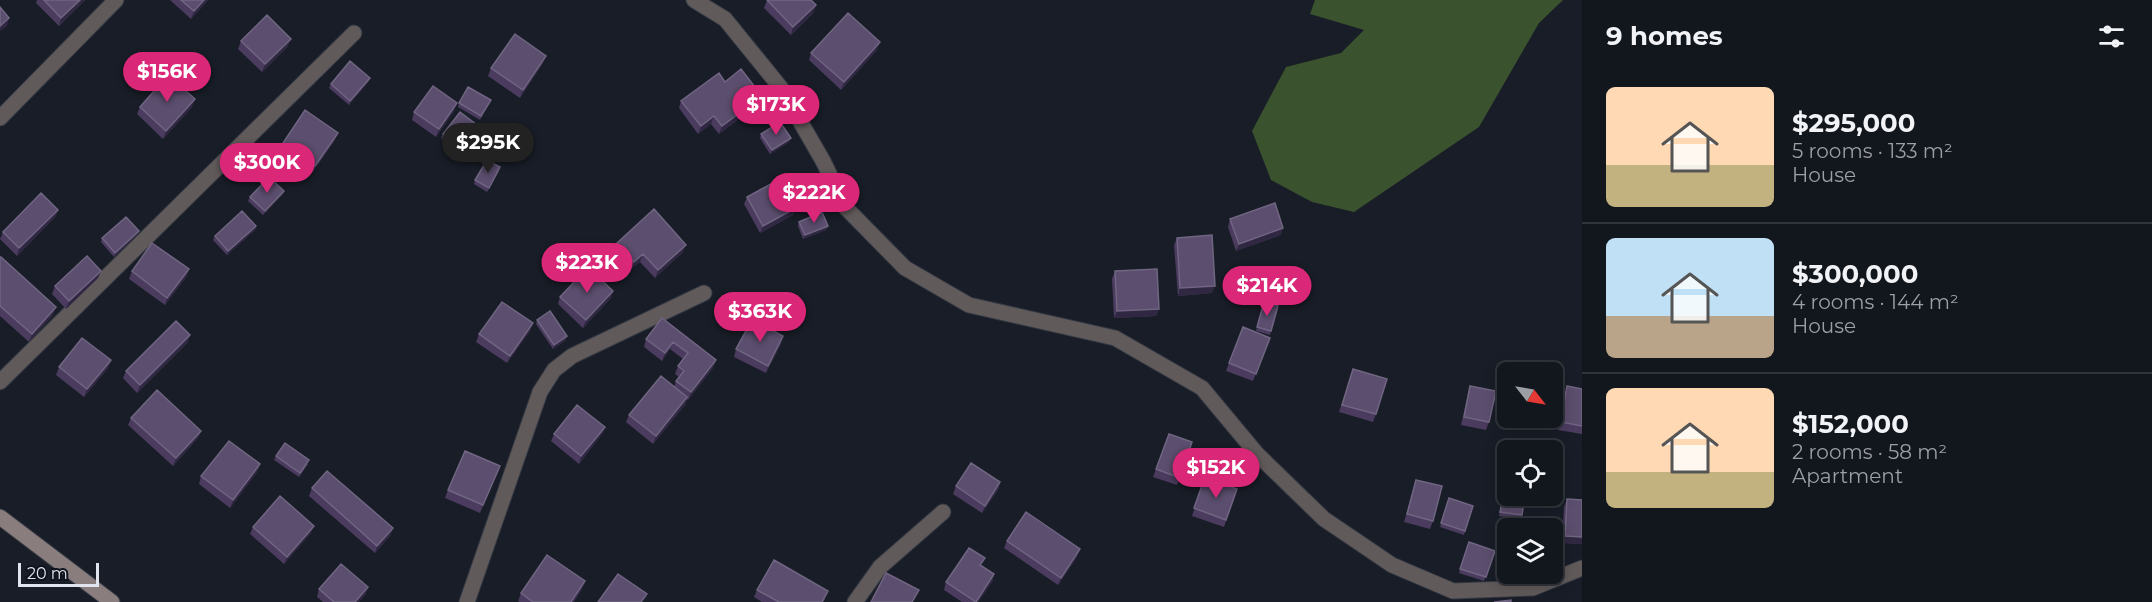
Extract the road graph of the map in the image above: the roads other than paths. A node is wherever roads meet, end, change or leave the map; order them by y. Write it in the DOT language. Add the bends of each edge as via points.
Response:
graph roads {
  1 [pos="116,0"];
  2 [pos="694,0"];
  3 [pos="354,33"];
  4 [pos="0,118"];
  5 [pos="704,293"];
  6 [pos="0,382"];
  7 [pos="943,512"];
  8 [pos="0,517"];
  9 [pos="1582,568"];
  10 [pos="112,602"];
  11 [pos="467,602"];
  12 [pos="855,602"];
  1 -- 4 [label="street"];
  2 -- 9 [label="street" via="725,19 782,88 846,208 905,268 969,305 1115,338 1202,388 1257,454 1324,519 1392,565 1453,591 1533,588"];
  3 -- 6 [label="street"];
  5 -- 11 [label="street" via="572,356 554,370 540,392"];
  7 -- 12 [label="street" via="880,567"];
  8 -- 10 [label="main road"];
}
